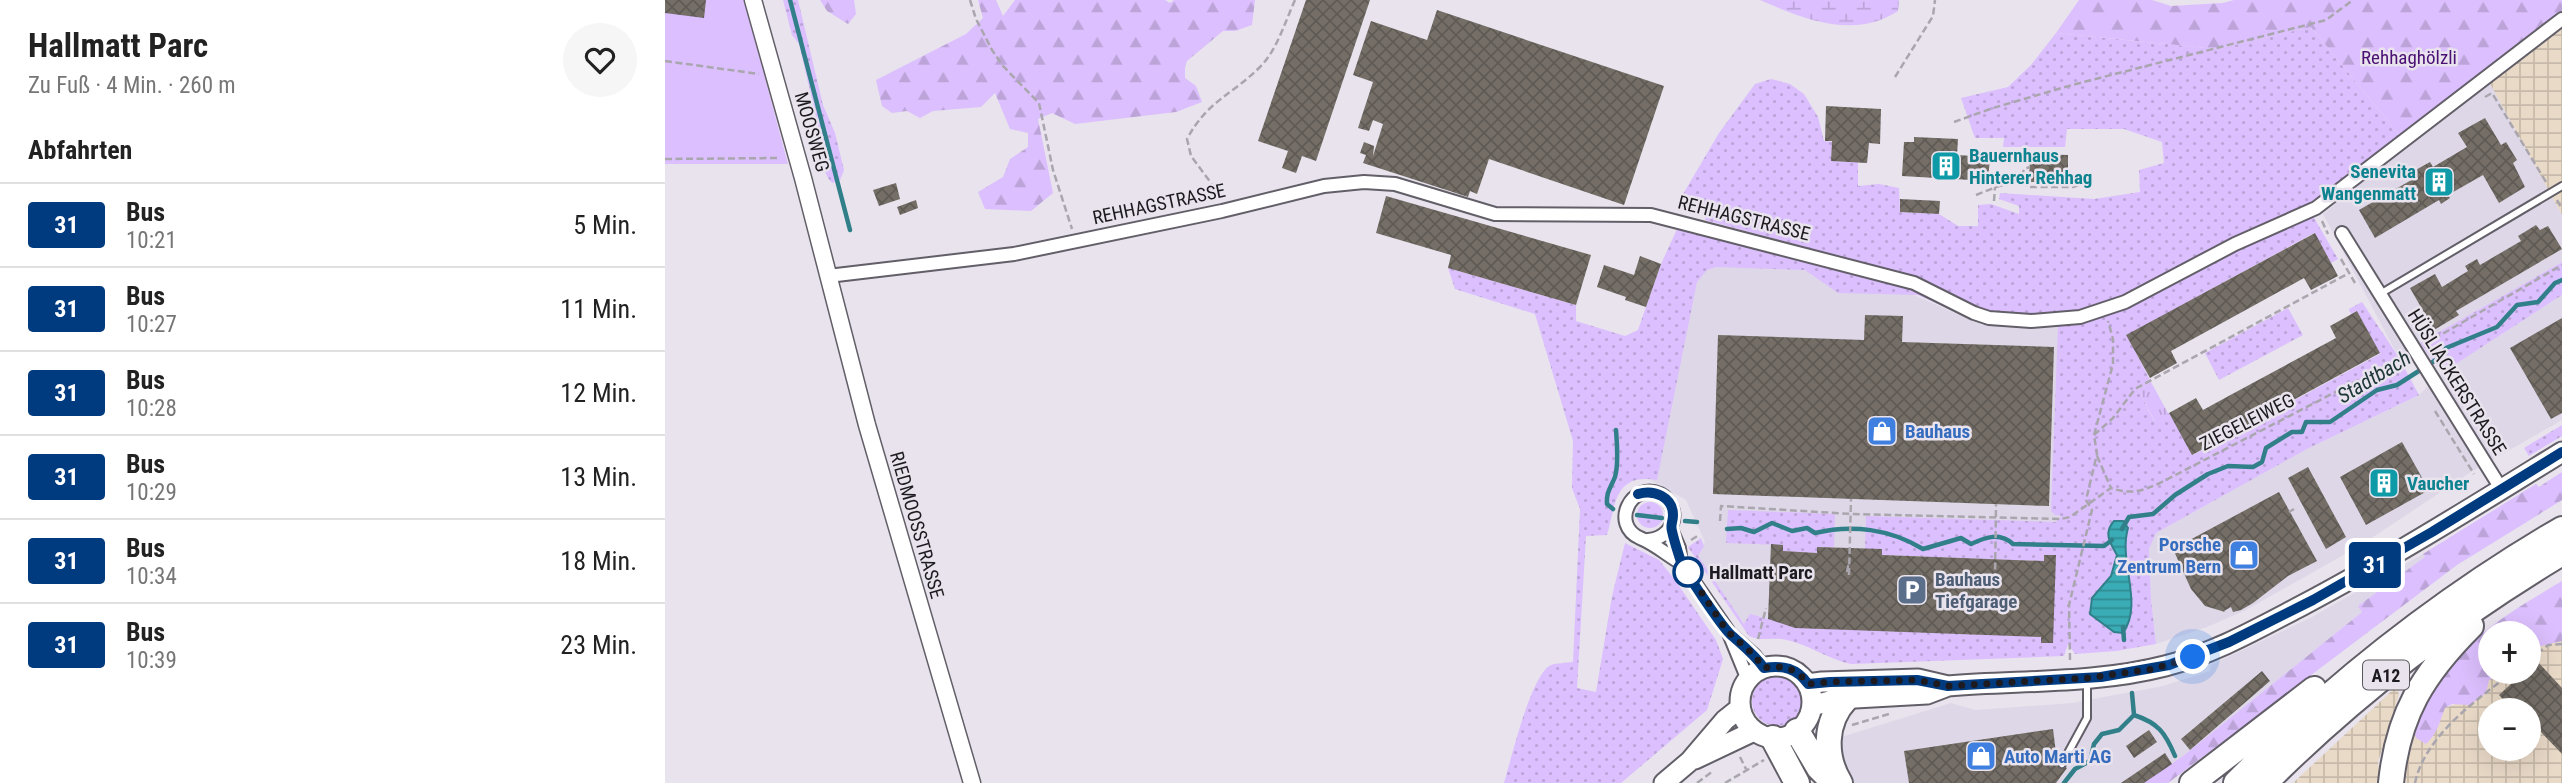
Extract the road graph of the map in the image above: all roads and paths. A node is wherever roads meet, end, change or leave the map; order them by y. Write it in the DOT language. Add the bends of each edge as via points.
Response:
graph roads {
  1 [pos="753,0"];
  2 [pos="970,0"];
  3 [pos="1295,0"];
  4 [pos="1935,0"];
  5 [pos="2353,0"];
  6 [pos="2562,19"];
  7 [pos="665,61"];
  8 [pos="762,75"];
  9 [pos="1895,77"];
  10 [pos="2480,99"];
  11 [pos="1954,122"];
  12 [pos="780,158"];
  13 [pos="665,159"];
  14 [pos="2030,167"];
  15 [pos="2021,182"];
  16 [pos="2082,184"];
  17 [pos="2562,186"];
  18 [pos="1995,187"];
  19 [pos="2553,192"];
  20 [pos="1976,195"];
  21 [pos="1994,201"];
  22 [pos="2562,209"];
  23 [pos="1223,211"];
  24 [pos="2341,233"];
  25 [pos="1076,242"];
  26 [pos="2562,265"];
  27 [pos="2349,273"];
  28 [pos="828,276"];
  29 [pos="2380,294"];
  30 [pos="2105,311"];
  31 [pos="2418,354"];
  32 [pos="2435,411"];
  33 [pos="2094,435"];
  34 [pos="2562,452"];
  35 [pos="2097,454"];
  36 [pos="2474,474"];
  37 [pos="2111,488"];
  38 [pos="2502,490"];
  39 [pos="1851,499"];
  40 [pos="1996,504"];
  41 [pos="2090,504"];
  42 [pos="2294,509"];
  43 [pos="2290,512"];
  44 [pos="1852,515"];
  45 [pos="1996,518"];
  46 [pos="1720,521"];
  47 [pos="1670,527"];
  48 [pos="2562,529"];
  49 [pos="1699,535"];
  50 [pos="1648,540"];
  51 [pos="1686,544"];
  52 [pos="2562,553"];
  53 [pos="1681,563"];
  54 [pos="1848,573"];
  55 [pos="1995,580"];
  56 [pos="2518,580"];
  57 [pos="2474,584"];
  58 [pos="1766,608"];
  59 [pos="1727,631"];
  60 [pos="2562,644"];
  61 [pos="1756,646"];
  62 [pos="2541,651"];
  63 [pos="2070,660"];
  64 [pos="1764,668"];
  65 [pos="2087,678"];
  66 [pos="1748,680"];
  67 [pos="1808,684"];
  68 [pos="2500,684"];
  69 [pos="1948,686"];
  70 [pos="1846,698"];
  71 [pos="1812,706"];
  72 [pos="1740,708"];
  73 [pos="1889,714"];
  74 [pos="1851,725"];
  75 [pos="1797,731"];
  76 [pos="1766,741"];
  77 [pos="1737,751"];
  78 [pos="1691,761"];
  79 [pos="2062,764"];
  80 [pos="1746,769"];
  81 [pos="1799,780"];
  82 [pos="972,783"];
  83 [pos="1664,783"];
  84 [pos="1725,783"];
  85 [pos="1834,783"];
  86 [pos="1840,783"];
  87 [pos="2192,783"];
  88 [pos="2236,783"];
  89 [pos="2265,783"];
  90 [pos="2391,783"];
  91 [pos="2415,783"];
  1 -- 28 [label="street, MOOSWEG"];
  2 -- 25 [label="path" via="992,50 1039,103 1053,170"];
  3 -- 23 [label="path" via="1261,66 1203,113 1187,139 1191,156 1215,187"];
  4 -- 9 [label="path" via="1933,16"];
  5 -- 11 [label="path" via="2326,20 2072,85"];
  6 -- 30 [label="street, REHHAGSTRASSE" via="2336,196"];
  7 -- 8 [label="path"];
  10 -- 19 [label="path" via="2492,92"];
  12 -- 13 [label="path"];
  14 -- 15 [label="path" via="2024,169"];
  15 -- 16 [label="path" via="2029,187"];
  15 -- 18 [label="path"];
  17 -- 19 [label="lane"];
  18 -- 20 [label="path"];
  18 -- 21 [label="path"];
  19 -- 22 [label="path"];
  19 -- 29 [label="lane"];
  23 -- 25 [label="street, REHHAGSTRASSE"];
  23 -- 30 [label="street, REHHAGSTRASSE" via="1324,186 1395,184 1495,214 1651,215 1914,283 1989,318 2061,320"];
  24 -- 29 [label="street, HÜSLIACKERSTRASSE"];
  25 -- 28 [label="street, REHHAGSTRASSE"];
  26 -- 31 [label="path, ZIEGELEIWEG"];
  27 -- 33 [label="path" via="2135,389"];
  28 -- 82 [label="street, RIEDMOOSSTRASSE"];
  29 -- 31 [label="street, HÜSLIACKERSTRASSE"];
  30 -- 33 [label="path" via="2113,339 2113,364"];
  31 -- 37 [label="path, ZIEGELEIWEG" via="2160,484 2138,493"];
  31 -- 38 [label="street, HÜSLIACKERSTRASSE"];
  32 -- 36 [label="path"];
  33 -- 35 [label="path"];
  34 -- 38 [label="main road"];
  35 -- 37 [label="path"];
  35 -- 41 [label="path" via="2085,500"];
  37 -- 41 [label="path"];
  38 -- 65 [label="main road" via="2383,561 2229,642 2169,665"];
  39 -- 44 [label="path"];
  40 -- 45 [label="path"];
  41 -- 45 [label="path" via="2061,519"];
  41 -- 63 [label="path" via="2069,605"];
  42 -- 43 [label="path"];
  44 -- 45 [label="path"];
  44 -- 46 [label="path" via="1721,506"];
  44 -- 54 [label="path"];
  45 -- 55 [label="path"];
  47 -- 50 [label="street"];
  47 -- 50 [label="street" via="1673,512 1664,497 1638,494 1628,504 1626,524 1633,534"];
  47 -- 53 [label="street"];
  48 -- 57 [label="highway, A12"];
  49 -- 51 [label="path"];
  50 -- 53 [label="street"];
  52 -- 56 [label="highway, A12"];
  53 -- 59 [label="street"];
  56 -- 89 [label="highway, A12" via="2390,672"];
  56 -- 90 [label="highway" via="2426,676 2400,733"];
  57 -- 87 [label="highway" via="2430,601"];
  57 -- 88 [label="highway, A12" via="2349,678"];
  58 -- 61 [label="path"];
  59 -- 64 [label="street"];
  59 -- 66 [label="street"];
  60 -- 62 [label="path"];
  64 -- 66 [label="main road"];
  64 -- 67 [label="main road" via="1788,668"];
  65 -- 69 [label="main road"];
  65 -- 79 [label="lane" via="2087,718"];
  66 -- 72 [label="main road"];
  67 -- 69 [label="main road" via="1917,680"];
  67 -- 71 [label="main road"];
  68 -- 91 [label="path" via="2431,745"];
  69 -- 70 [label="main road" via="1927,694"];
  70 -- 71 [label="main road"];
  70 -- 86 [label="highway" via="1834,716 1828,743"];
  71 -- 75 [label="main road"];
  72 -- 76 [label="main road" via="1744,719"];
  72 -- 78 [label="main road"];
  73 -- 74 [label="path"];
  75 -- 76 [label="main road"];
  75 -- 85 [label="highway" via="1819,768"];
  76 -- 78 [label="main road"];
  76 -- 80 [label="path"];
  76 -- 81 [label="highway"];
  77 -- 80 [label="path"];
  78 -- 83 [label="main road"];
  80 -- 84 [label="path"];
}
